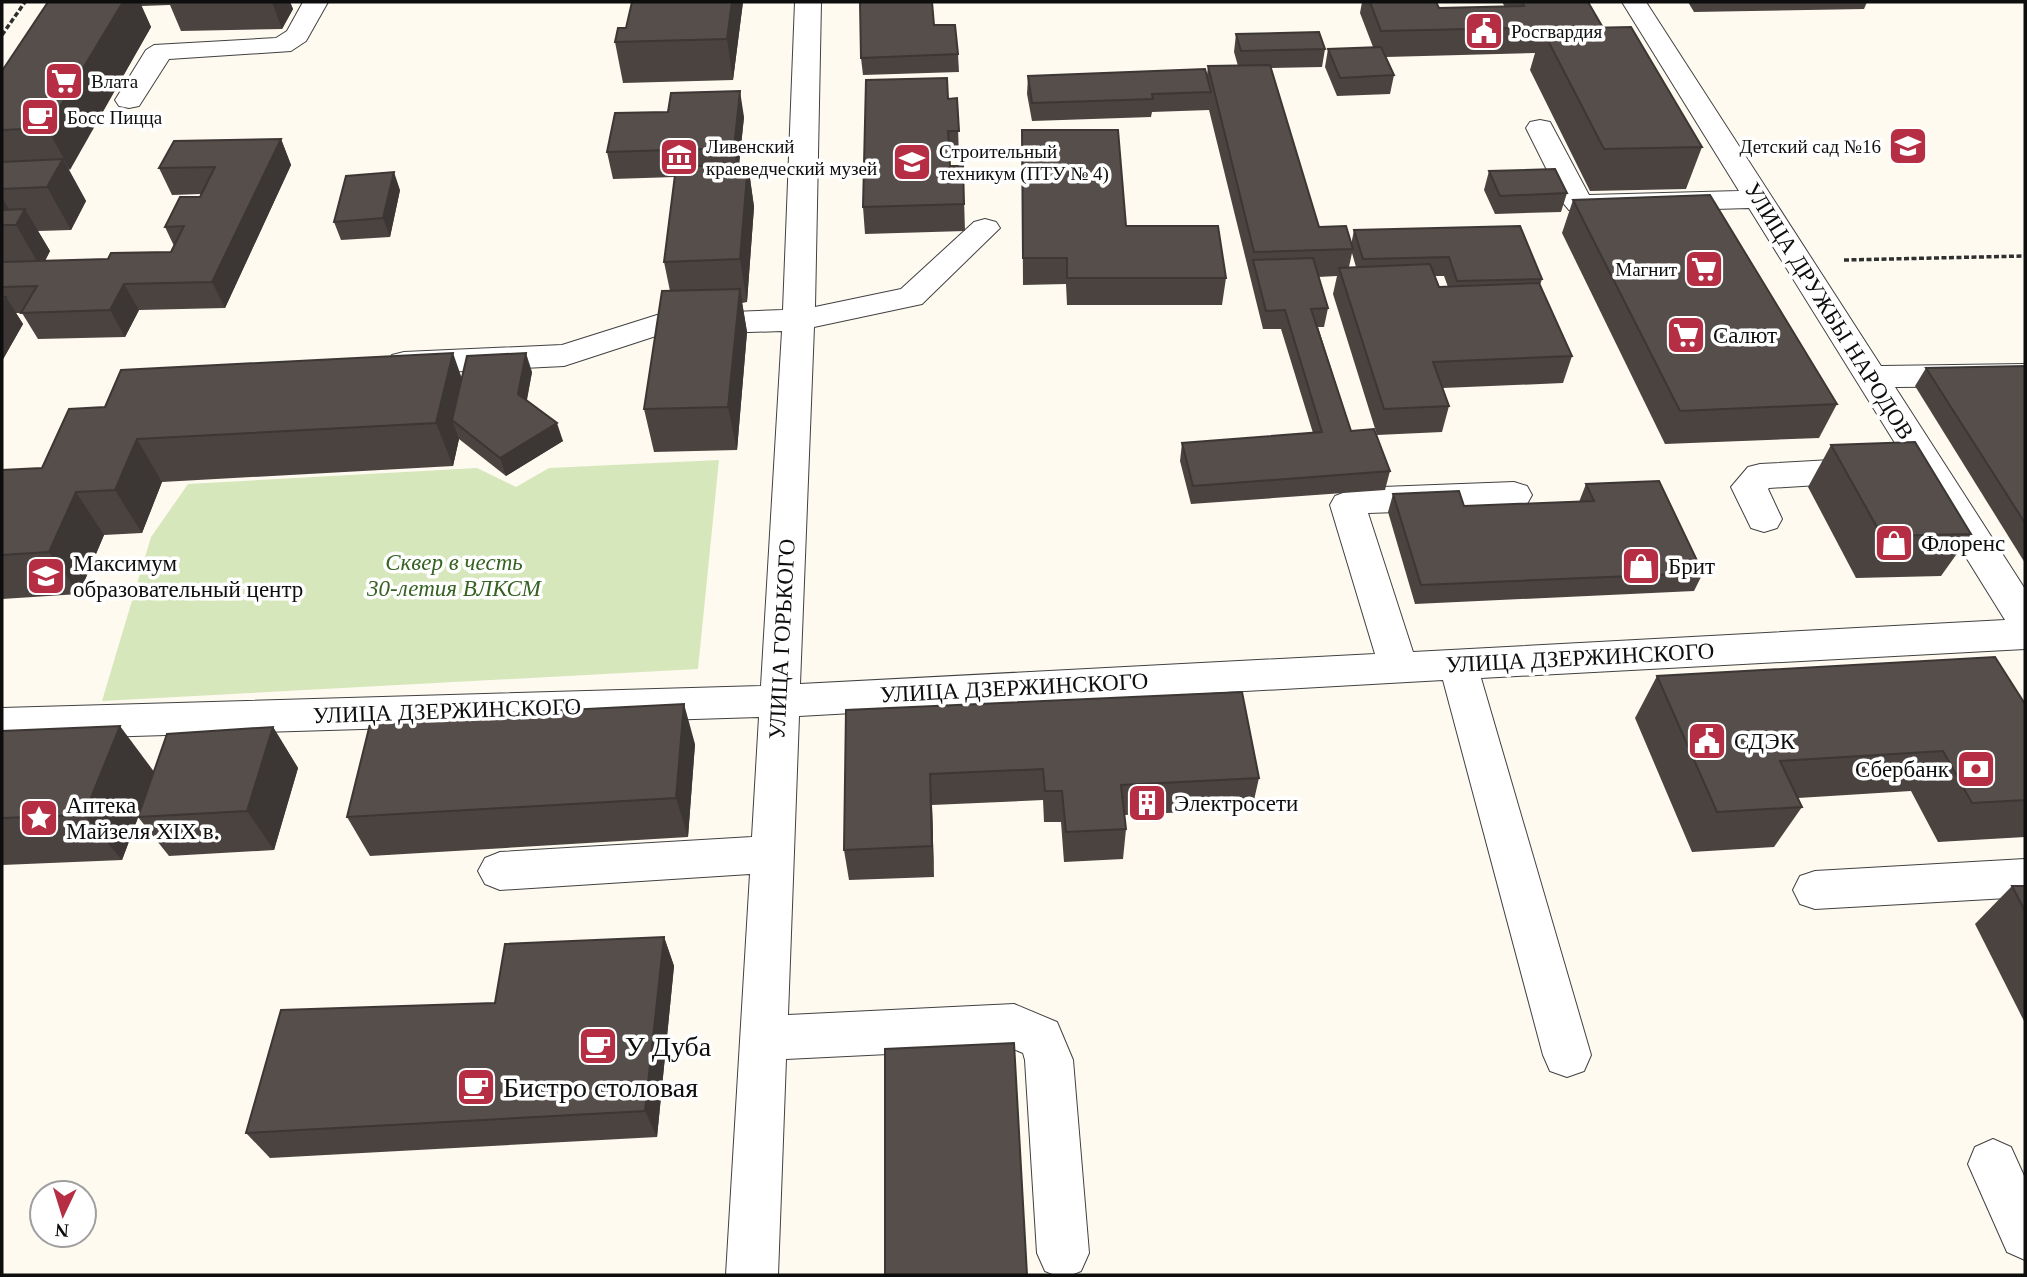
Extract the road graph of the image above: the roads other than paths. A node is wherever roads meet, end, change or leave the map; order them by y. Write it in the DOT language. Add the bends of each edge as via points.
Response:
graph roads {
  1 [pos="314,2"];
  2 [pos="808,2"];
  3 [pos="1634,2"];
  4 [pos="129,100"];
  5 [pos="1540,128"];
  6 [pos="1759,200"];
  7 [pos="985,228"];
  8 [pos="798,320"];
  9 [pos="374,365"];
  10 [pos="2025,375"];
  11 [pos="1871,377"];
  12 [pos="1928,467"];
  13 [pos="1514,495"];
  14 [pos="1764,519"];
  15 [pos="2025,620"];
  16 [pos="2025,634"];
  17 [pos="1458,665"];
  18 [pos="1399,668"];
  19 [pos="778,701"];
  20 [pos="2,724"];
  21 [pos="772,854"];
  22 [pos="500,871"];
  23 [pos="2025,878"];
  24 [pos="1815,890"];
  25 [pos="765,1038"];
  26 [pos="1567,1055"];
  27 [pos="1993,1164"];
  28 [pos="2025,1234"];
  29 [pos="1063,1253"];
  30 [pos="751,1275"];
  1 -- 4 [label="street" via="289,43 169,49 157,54"];
  2 -- 8 [label="street, УЛИЦА ГОРЬКОГО"];
  3 -- 6 [label="street, УЛИЦА ДРУЖБЫ НАРОДОВ"];
  5 -- 6 [label="street" via="1579,204"];
  6 -- 11 [label="street, УЛИЦА ДРУЖБЫ НАРОДОВ"];
  7 -- 8 [label="street" via="911,298"];
  8 -- 9 [label="street" via="657,325 564,355"];
  8 -- 19 [label="street, УЛИЦА ГОРЬКОГО"];
  10 -- 11 [label="street"];
  11 -- 12 [label="street, УЛИЦА ДРУЖБЫ НАРОДОВ"];
  12 -- 14 [label="street" via="1760,477 1749,487"];
  12 -- 15 [label="street, УЛИЦА ДРУЖБЫ НАРОДОВ"];
  13 -- 18 [label="street" via="1356,501 1348,505"];
  16 -- 17 [label="street, УЛИЦА ДЗЕРЖИНСКОГО"];
  17 -- 18 [label="street, УЛИЦА ДЗЕРЖИНСКОГО"];
  17 -- 26 [label="street"];
  18 -- 19 [label="street, УЛИЦА ДЗЕРЖИНСКОГО"];
  19 -- 20 [label="street, УЛИЦА ДЗЕРЖИНСКОГО"];
  19 -- 21 [label="street, УЛИЦА ГОРЬКОГО"];
  21 -- 22 [label="street"];
  21 -- 25 [label="street, УЛИЦА ГОРЬКОГО"];
  23 -- 24 [label="street"];
  25 -- 29 [label="street" via="1014,1026 1040,1038 1049,1060"];
  25 -- 30 [label="street, УЛИЦА ГОРЬКОГО"];
  27 -- 28 [label="street"];
}
